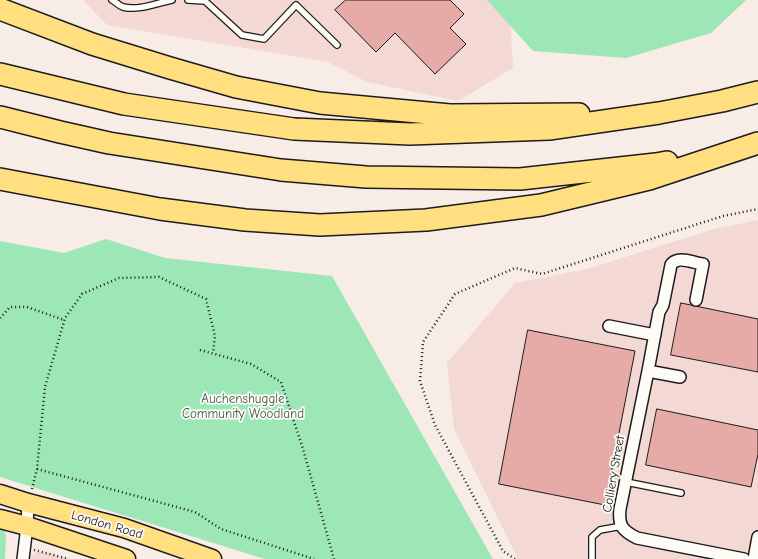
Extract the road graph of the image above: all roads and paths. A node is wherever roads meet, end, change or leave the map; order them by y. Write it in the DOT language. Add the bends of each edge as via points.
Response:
graph roads {
  1 [pos="112,0"];
  2 [pos="172,0"];
  3 [pos="188,0"];
  4 [pos="297,2"];
  5 [pos="0,9"];
  6 [pos="337,45"];
  7 [pos="6,76"];
  8 [pos="758,92"];
  9 [pos="659,113"];
  10 [pos="1,117"];
  11 [pos="758,143"];
  12 [pos="0,179"];
  13 [pos="758,209"];
  14 [pos="696,300"];
  15 [pos="0,318"];
  16 [pos="64,320"];
  17 [pos="609,326"];
  18 [pos="655,335"];
  19 [pos="200,350"];
  20 [pos="213,353"];
  21 [pos="648,371"];
  22 [pos="680,377"];
  23 [pos="37,469"];
  24 [pos="626,482"];
  25 [pos="681,493"];
  26 [pos="0,494"];
  27 [pos="28,503"];
  28 [pos="0,519"];
  29 [pos="27,526"];
  30 [pos="622,526"];
  31 [pos="758,537"];
  32 [pos="24,547"];
  33 [pos="23,559"];
  34 [pos="68,559"];
  35 [pos="126,559"];
  36 [pos="212,559"];
  37 [pos="314,559"];
  38 [pos="334,559"];
  39 [pos="514,559"];
  40 [pos="592,559"];
  41 [pos="744,559"];
  42 [pos="754,559"];
  1 -- 2 [label="lane" via="122,7 137,8"];
  3 -- 4 [label="lane" via="205,1 242,35 264,39"];
  4 -- 6 [label="lane"];
  5 -- 9 [label="highway" via="92,44 236,88 320,103 450,115"];
  7 -- 9 [label="highway" via="124,104 294,129 410,134 549,129"];
  8 -- 9 [label="highway"];
  10 -- 11 [label="highway" via="109,143 280,170 366,177 520,179 656,164"];
  11 -- 12 [label="highway" via="649,179 541,205 426,220 320,224 245,220 160,209"];
  13 -- 39 [label="path" via="723,216 542,274 515,268 455,294 423,342 420,381 435,425 503,551"];
  14 -- 18 [label="street, Colliery Street" via="703,264 676,260 671,266"];
  15 -- 16 [label="path" via="10,307 27,307"];
  16 -- 20 [label="path" via="82,294 119,278 159,277 206,299 215,336"];
  16 -- 23 [label="path" via="45,387"];
  17 -- 18 [label="street"];
  18 -- 21 [label="street, Colliery Street"];
  19 -- 20 [label="path"];
  20 -- 38 [label="path" via="251,364 281,382"];
  21 -- 22 [label="street"];
  21 -- 24 [label="street, Colliery Street"];
  23 -- 27 [label="path"];
  23 -- 37 [label="path" via="195,512 221,529"];
  24 -- 25 [label="lane"];
  24 -- 30 [label="street, Colliery Street" via="619,517"];
  26 -- 27 [label="main road, London Road"];
  27 -- 29 [label="street"];
  27 -- 36 [label="main road, London Road" via="124,528"];
  28 -- 29 [label="main road, London Road"];
  29 -- 32 [label="street"];
  29 -- 35 [label="main road, London Road"];
  30 -- 40 [label="lane" via="600,530 592,537"];
  30 -- 41 [label="street, Colliery Street" via="628,534 650,542"];
  31 -- 42 [label="street"];
  32 -- 33 [label="street"];
  32 -- 34 [label="path"];
}
